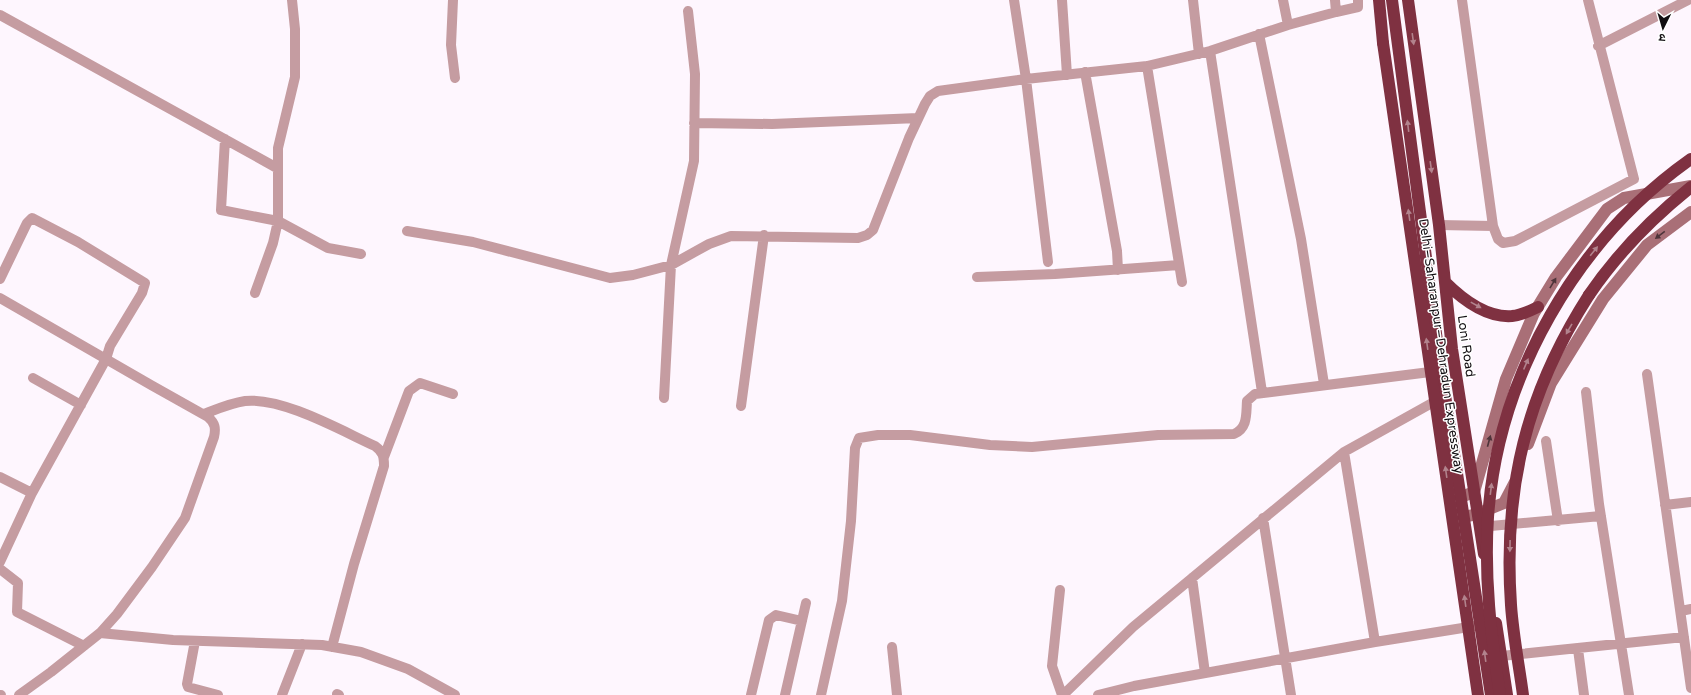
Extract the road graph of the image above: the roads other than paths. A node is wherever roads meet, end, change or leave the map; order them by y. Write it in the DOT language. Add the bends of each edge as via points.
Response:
graph roads {
  1 [pos="292,0"];
  2 [pos="453,0"];
  3 [pos="1014,0"];
  4 [pos="1062,0"];
  5 [pos="1193,0"];
  6 [pos="1283,0"];
  7 [pos="1335,0"];
  8 [pos="1358,0"];
  9 [pos="1379,0"];
  10 [pos="1392,0"];
  11 [pos="1408,0"];
  12 [pos="1462,0"];
  13 [pos="1588,0"];
  14 [pos="1688,0"];
  15 [pos="688,11"];
  16 [pos="1336,12"];
  17 [pos="0,15"];
  18 [pos="1288,25"];
  19 [pos="1259,34"];
  20 [pos="1598,46"];
  21 [pos="1210,51"];
  22 [pos="1198,54"];
  23 [pos="1147,66"];
  24 [pos="1085,72"];
  25 [pos="1067,75"];
  26 [pos="455,78"];
  27 [pos="1026,78"];
  28 [pos="918,118"];
  29 [pos="694,123"];
  30 [pos="225,139"];
  31 [pos="1691,158"];
  32 [pos="277,168"];
  33 [pos="1691,186"];
  34 [pos="1691,212"];
  35 [pos="278,221"];
  36 [pos="1439,225"];
  37 [pos="1493,226"];
  38 [pos="407,231"];
  39 [pos="764,235"];
  40 [pos="361,254"];
  41 [pos="1048,262"];
  42 [pos="671,265"];
  43 [pos="1179,265"];
  44 [pos="1118,270"];
  45 [pos="977,277"];
  46 [pos="0,279"];
  47 [pos="1182,282"];
  48 [pos="1445,282"];
  49 [pos="255,293"];
  50 [pos="0,298"];
  51 [pos="1538,307"];
  52 [pos="106,359"];
  53 [pos="1441,371"];
  54 [pos="1647,374"];
  55 [pos="33,378"];
  56 [pos="1324,384"];
  57 [pos="1262,392"];
  58 [pos="1586,392"];
  59 [pos="453,394"];
  60 [pos="1445,396"];
  61 [pos="664,398"];
  62 [pos="81,405"];
  63 [pos="741,406"];
  64 [pos="204,414"];
  65 [pos="1546,441"];
  66 [pos="1344,452"];
  67 [pos="384,457"];
  68 [pos="0,477"];
  69 [pos="1474,492"];
  70 [pos="32,494"];
  71 [pos="1461,497"];
  72 [pos="1691,502"];
  73 [pos="1665,505"];
  74 [pos="1477,514"];
  75 [pos="1601,516"];
  76 [pos="1464,517"];
  77 [pos="1263,518"];
  78 [pos="1558,521"];
  79 [pos="1479,527"];
  80 [pos="0,562"];
  81 [pos="0,570"];
  82 [pos="1192,578"];
  83 [pos="1060,590"];
  84 [pos="806,603"];
  85 [pos="1686,610"];
  86 [pos="802,621"];
  87 [pos="1481,626"];
  88 [pos="100,633"];
  89 [pos="1684,637"];
  90 [pos="195,641"];
  91 [pos="1375,642"];
  92 [pos="302,644"];
  93 [pos="1621,644"];
  94 [pos="84,646"];
  95 [pos="332,647"];
  96 [pos="892,647"];
  97 [pos="1578,649"];
  98 [pos="1502,656"];
  99 [pos="1285,658"];
  100 [pos="1205,673"];
  101 [pos="1691,688"];
  102 [pos="1135,690"];
  103 [pos="19,695"];
  104 [pos="218,695"];
  105 [pos="282,695"];
  106 [pos="455,695"];
  107 [pos="751,695"];
  108 [pos="785,695"];
  109 [pos="821,695"];
  110 [pos="897,695"];
  111 [pos="1063,695"];
  112 [pos="1098,695"];
  113 [pos="1291,695"];
  114 [pos="1478,695"];
  115 [pos="1491,695"];
  116 [pos="1500,695"];
  117 [pos="1507,695"];
  118 [pos="1523,695"];
  119 [pos="1584,695"];
  120 [pos="1628,695"];
  1 -- 32 [label="street" via="295,77 278,148"];
  2 -- 26 [label="street" via="451,45"];
  3 -- 27 [label="street"];
  4 -- 25 [label="street"];
  5 -- 22 [label="street"];
  6 -- 18 [label="street"];
  7 -- 16 [label="street"];
  8 -- 16 [label="street" via="1358,7"];
  114 -- 9 [label="highway, Delhi–Saharanpur–Dehradun Expressway, one-way, bridge" via="1383,43"];
  53 -- 10 [label="highway, one-way"];
  11 -- 36 [label="highway, Loni Road, one-way"];
  12 -- 37 [label="street"];
  13 -- 20 [label="street"];
  14 -- 20 [label="street"];
  15 -- 29 [label="street" via="695,74"];
  16 -- 18 [label="street"];
  17 -- 30 [label="street"];
  18 -- 19 [label="street"];
  19 -- 21 [label="street"];
  19 -- 56 [label="street" via="1301,239"];
  20 -- 37 [label="street" via="1634,180 1515,241 1503,243 1498,239"];
  21 -- 22 [label="street"];
  21 -- 57 [label="street"];
  22 -- 23 [label="street"];
  23 -- 24 [label="street"];
  23 -- 43 [label="street"];
  24 -- 25 [label="street"];
  24 -- 44 [label="street" via="1117,251"];
  25 -- 27 [label="street"];
  27 -- 28 [label="street" via="938,91 930,96"];
  27 -- 41 [label="street"];
  28 -- 29 [label="street" via="772,124"];
  28 -- 39 [label="street" via="877,223 867,235 858,238"];
  29 -- 42 [label="street" via="692,176"];
  30 -- 32 [label="street"];
  30 -- 35 [label="street" via="221,210"];
  116 -- 31 [label="highway, one-way, bridge" via="1488,607 1487,546 1491,488 1510,405 1542,329 1585,262 1619,221"];
  32 -- 35 [label="street"];
  51 -- 33 [label="street, one-way" via="1556,277 1607,209 1624,198"];
  33 -- 118 [label="highway, one-way, bridge" via="1636,237 1593,290 1562,340 1532,412 1513,491 1509,547 1511,606"];
  34 -- 74 [label="street, one-way" via="1647,245 1603,298 1551,383 1514,484 1504,503"];
  35 -- 40 [label="street" via="328,248"];
  35 -- 49 [label="street"];
  36 -- 37 [label="street"];
  36 -- 48 [label="highway, Loni Road"];
  38 -- 42 [label="street" via="478,243 603,278 618,278"];
  39 -- 42 [label="street" via="721,238"];
  39 -- 63 [label="street"];
  42 -- 61 [label="street"];
  43 -- 44 [label="street"];
  43 -- 47 [label="street"];
  44 -- 45 [label="street"];
  46 -- 52 [label="street" via="32,218 78,242 145,283 142,293 110,346"];
  48 -- 51 [label="highway, one-way" via="1474,305 1498,315 1512,316"];
  48 -- 69 [label="highway, Loni Road" via="1452,349"];
  50 -- 52 [label="street"];
  69 -- 51 [label="street, one-way" via="1506,378"];
  52 -- 62 [label="street"];
  52 -- 64 [label="street"];
  53 -- 56 [label="street"];
  53 -- 60 [label="highway"];
  54 -- 73 [label="street"];
  55 -- 62 [label="street"];
  56 -- 57 [label="street"];
  57 -- 109 [label="street" via="1247,401 1244,426 1234,434 1158,436 1032,447 1006,447 910,435 878,434 859,438 855,448 851,521 842,600"];
  58 -- 75 [label="street"];
  59 -- 67 [label="street" via="420,383 409,391"];
  60 -- 66 [label="street"];
  60 -- 71 [label="highway"];
  62 -- 70 [label="street"];
  64 -- 67 [label="street" via="246,401 280,404 375,446 382,451"];
  64 -- 88 [label="street" via="214,423 216,429 185,518 152,567"];
  65 -- 78 [label="street"];
  66 -- 77 [label="street"];
  66 -- 91 [label="street"];
  67 -- 95 [label="street" via="384,466"];
  68 -- 70 [label="street"];
  69 -- 71 [label="street"];
  69 -- 74 [label="highway, Loni Road"];
  70 -- 80 [label="street"];
  71 -- 76 [label="highway"];
  72 -- 73 [label="street"];
  73 -- 85 [label="street"];
  74 -- 76 [label="street"];
  74 -- 79 [label="highway, Loni Road"];
  75 -- 78 [label="street"];
  75 -- 93 [label="street"];
  76 -- 87 [label="highway"];
  77 -- 82 [label="street"];
  77 -- 99 [label="street"];
  78 -- 79 [label="street"];
  79 -- 98 [label="highway, Loni Road"];
  81 -- 94 [label="street" via="18,583 17,612"];
  82 -- 100 [label="street"];
  82 -- 111 [label="street" via="1133,627"];
  83 -- 111 [label="street" via="1052,666"];
  84 -- 86 [label="street"];
  85 -- 89 [label="street"];
  86 -- 107 [label="street" via="776,615 769,620"];
  86 -- 108 [label="street"];
  87 -- 91 [label="street"];
  115 -- 87 [label="highway, one-way"];
  88 -- 90 [label="street"];
  88 -- 94 [label="street"];
  89 -- 93 [label="street"];
  89 -- 101 [label="street"];
  90 -- 92 [label="street"];
  90 -- 104 [label="street" via="187,678 188,687"];
  91 -- 99 [label="street"];
  92 -- 95 [label="street"];
  92 -- 105 [label="street"];
  93 -- 97 [label="street"];
  93 -- 120 [label="street"];
  94 -- 103 [label="street"];
  95 -- 106 [label="street" via="361,652 408,669"];
  96 -- 110 [label="street"];
  97 -- 98 [label="street"];
  97 -- 119 [label="street"];
  98 -- 117 [label="highway, Loni Road"];
  99 -- 100 [label="street"];
  99 -- 113 [label="street"];
  100 -- 102 [label="street"];
  102 -- 112 [label="street"];
}
